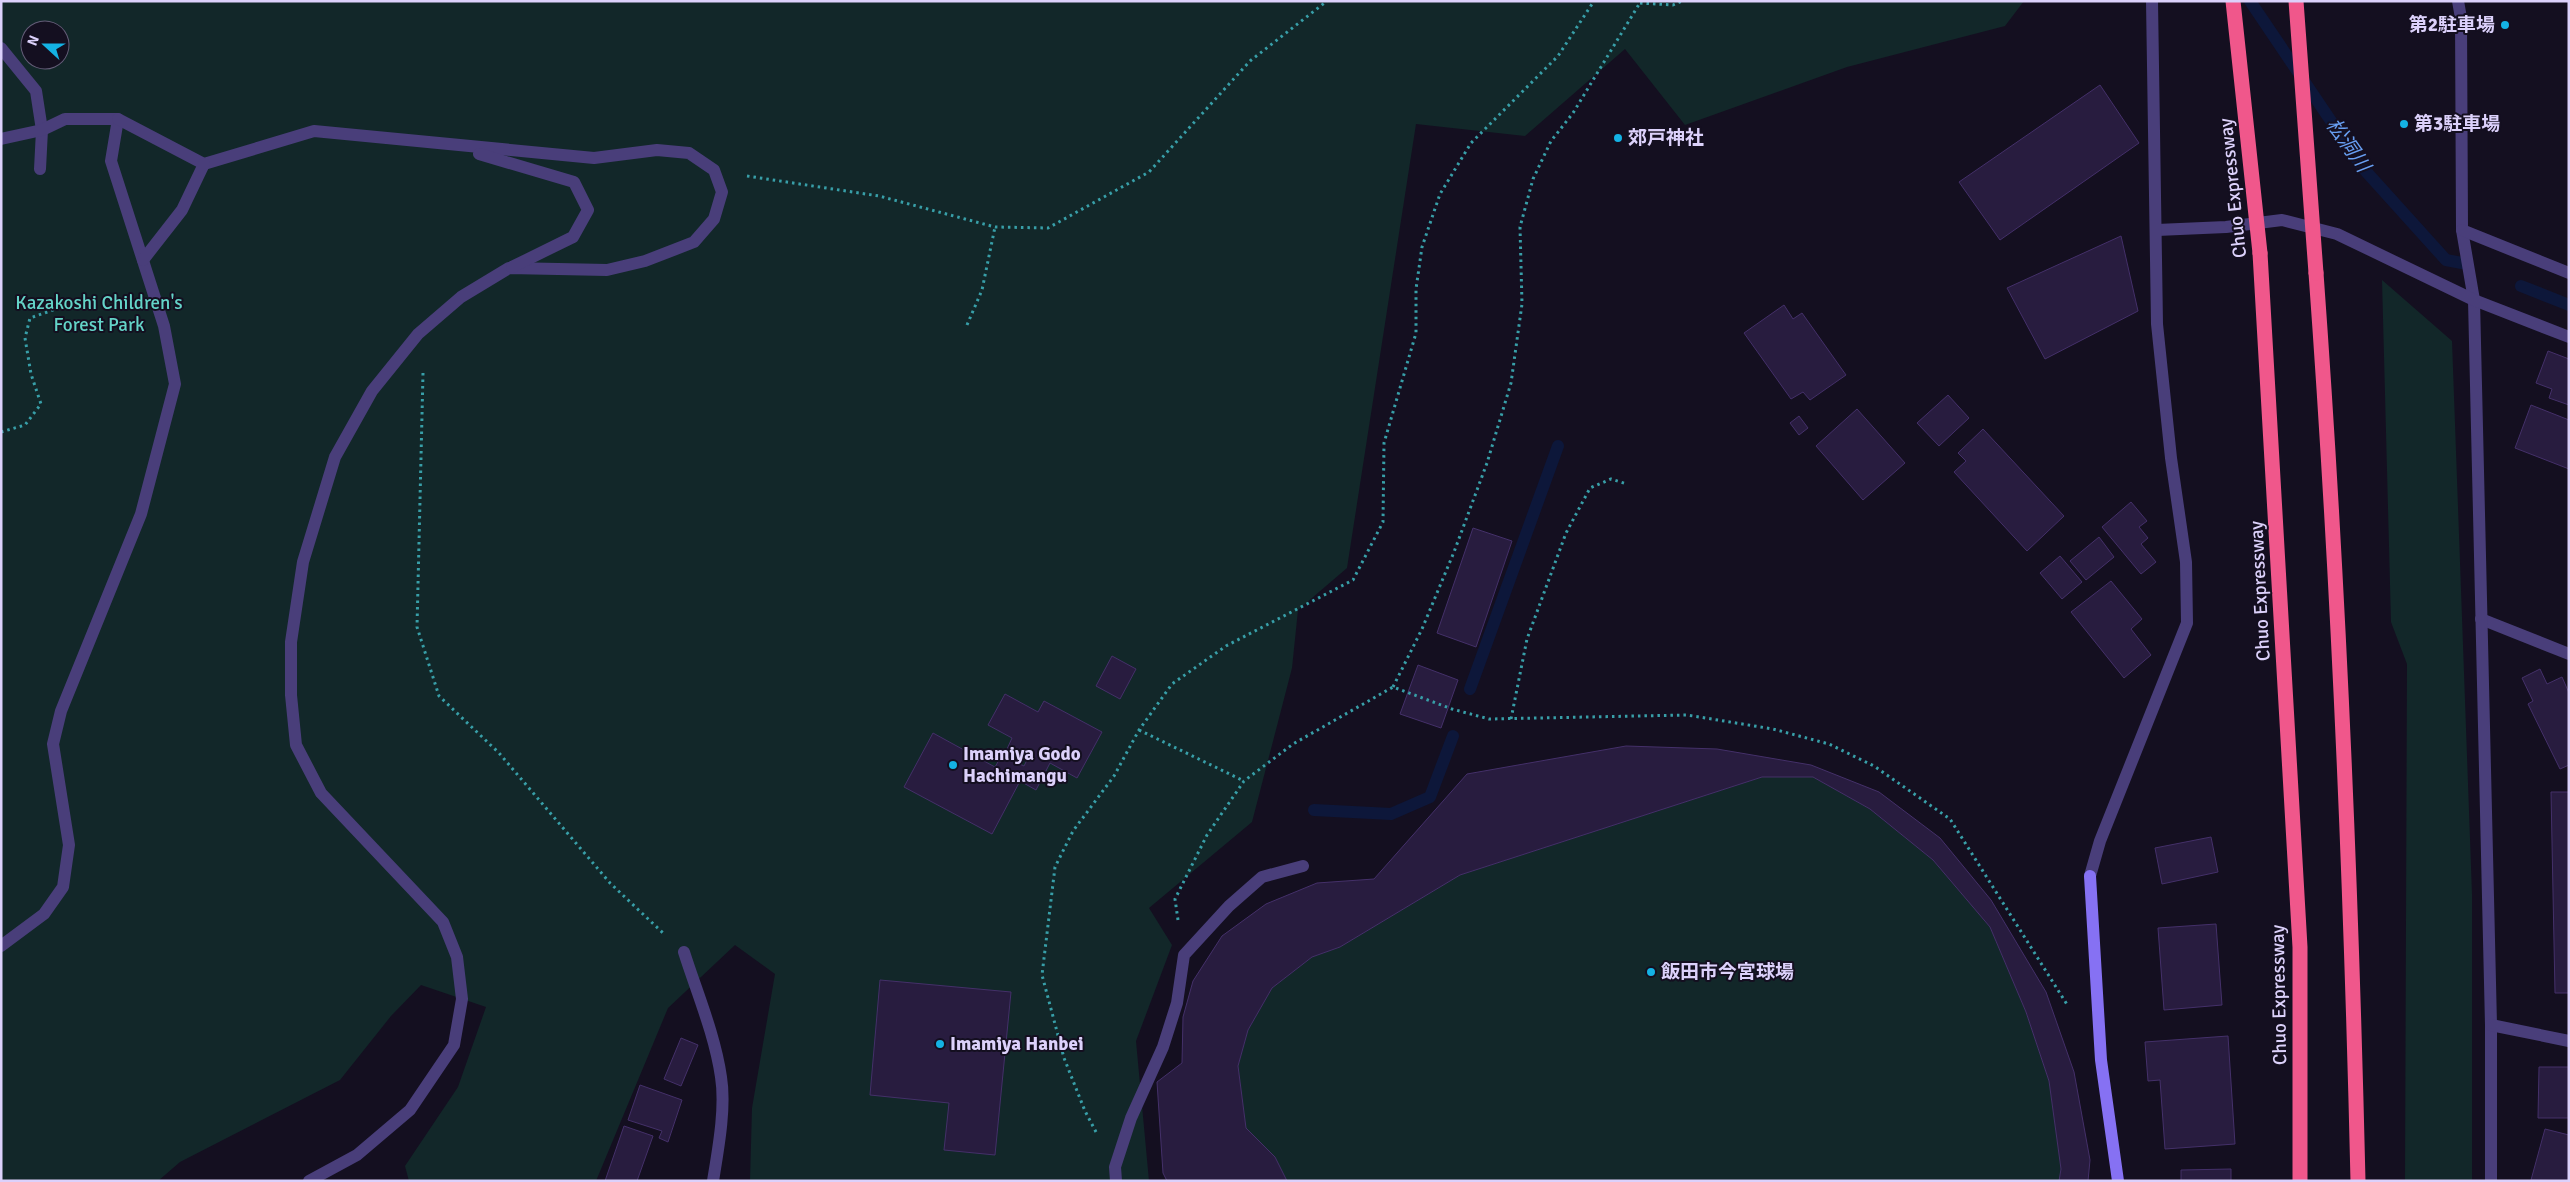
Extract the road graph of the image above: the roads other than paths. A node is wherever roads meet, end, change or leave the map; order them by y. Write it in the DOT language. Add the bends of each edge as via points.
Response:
graph roads {
  1 [pos="2152,1"];
  2 [pos="2233,1"];
  3 [pos="2296,1"];
  4 [pos="2458,1"];
  5 [pos="1,48"];
  6 [pos="118,119"];
  7 [pos="42,130"];
  8 [pos="1,139"];
  9 [pos="451,146"];
  10 [pos="204,164"];
  11 [pos="40,169"];
  12 [pos="2157,230"];
  13 [pos="2462,230"];
  14 [pos="142,260"];
  15 [pos="509,268"];
  16 [pos="2569,273"];
  17 [pos="2474,300"];
  18 [pos="2569,337"];
  19 [pos="2481,619"];
  20 [pos="2569,654"];
  21 [pos="1303,866"];
  22 [pos="1,946"];
  23 [pos="684,952"];
  24 [pos="2491,1025"];
  25 [pos="2569,1041"];
  26 [pos="309,1181"];
  27 [pos="713,1181"];
  28 [pos="1116,1181"];
  29 [pos="2118,1181"];
  30 [pos="2300,1181"];
  31 [pos="2358,1181"];
  32 [pos="2491,1181"];
  1 -- 12 [label="street"];
  2 -- 30 [label="highway, Chuo Expressway, bridge" via="2260,253 2300,947"];
  3 -- 31 [label="highway, bridge" via="2333,498 2354,981"];
  4 -- 13 [label="street" via="2461,18"];
  5 -- 7 [label="street" via="36,91"];
  6 -- 7 [label="street" via="65,119"];
  6 -- 10 [label="street"];
  6 -- 14 [label="street" via="110,161"];
  7 -- 8 [label="street"];
  7 -- 11 [label="street"];
  9 -- 10 [label="street" via="314,131"];
  9 -- 15 [label="street" via="574,182 588,210 573,237"];
  9 -- 15 [label="street" via="594,158 657,150 689,153 714,170 722,192 714,219 694,242 645,261 607,270"];
  10 -- 14 [label="street" via="182,210"];
  12 -- 17 [label="street" via="2226,227 2282,220 2337,234"];
  12 -- 29 [label="street" via="2157,324 2186,562 2187,623 2100,841 2090,876 2102,1060"];
  13 -- 16 [label="street"];
  13 -- 17 [label="street"];
  14 -- 22 [label="street" via="164,326 175,384 141,514 61,711 53,744 69,845 63,887 44,914"];
  15 -- 26 [label="street" via="461,297 418,334 372,391 335,457 303,562 292,642 291,695 296,744 321,794 444,922 457,957 462,999 454,1044 410,1110 357,1156"];
  17 -- 18 [label="street"];
  17 -- 19 [label="street"];
  19 -- 20 [label="street"];
  19 -- 24 [label="street"];
  21 -- 28 [label="street" via="1262,877 1222,913 1184,955 1177,1004 1163,1047 1131,1118 1115,1167"];
  23 -- 27 [label="street" via="722,1079 720,1135"];
  24 -- 25 [label="street"];
  24 -- 32 [label="street"];
}
